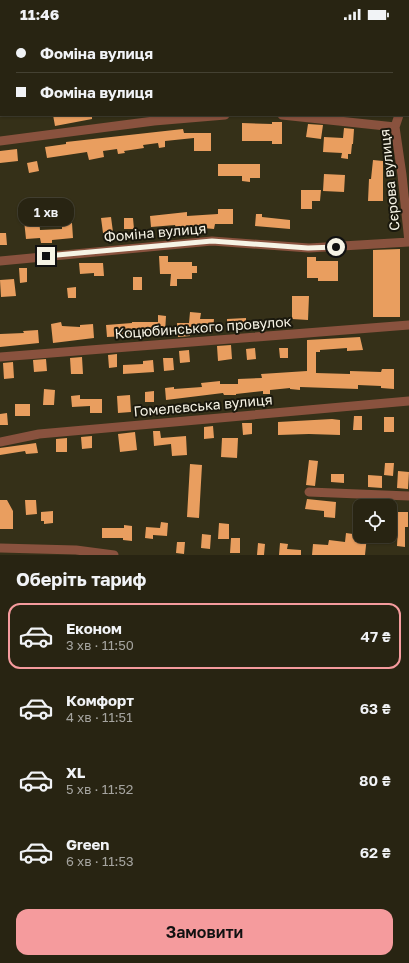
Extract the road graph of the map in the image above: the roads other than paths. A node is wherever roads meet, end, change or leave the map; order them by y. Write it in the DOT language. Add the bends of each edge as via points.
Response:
graph roads {
  1 [pos="213,116"];
  2 [pos="291,116"];
  3 [pos="399,116"];
  4 [pos="395,127"];
  5 [pos="0,141"];
  6 [pos="409,242"];
  7 [pos="0,261"];
  8 [pos="409,325"];
  9 [pos="0,357"];
  10 [pos="409,401"];
  11 [pos="0,442"];
  12 [pos="309,492"];
  13 [pos="409,496"];
  14 [pos="0,548"];
  15 [pos="114,555"];
  1 -- 5 [label="street"];
  2 -- 4 [label="street"];
  3 -- 4 [label="street, Сєрова вулиця"];
  4 -- 6 [label="street, Сєрова вулиця"];
  6 -- 7 [label="street, Фоміна вулиця" via="308,248 212,241"];
  8 -- 9 [label="street, Коцюбинського провулок"];
  10 -- 11 [label="street, Гомелєвська вулиця" via="40,434"];
  12 -- 13 [label="street"];
  14 -- 15 [label="street" via="76,550"];
}
